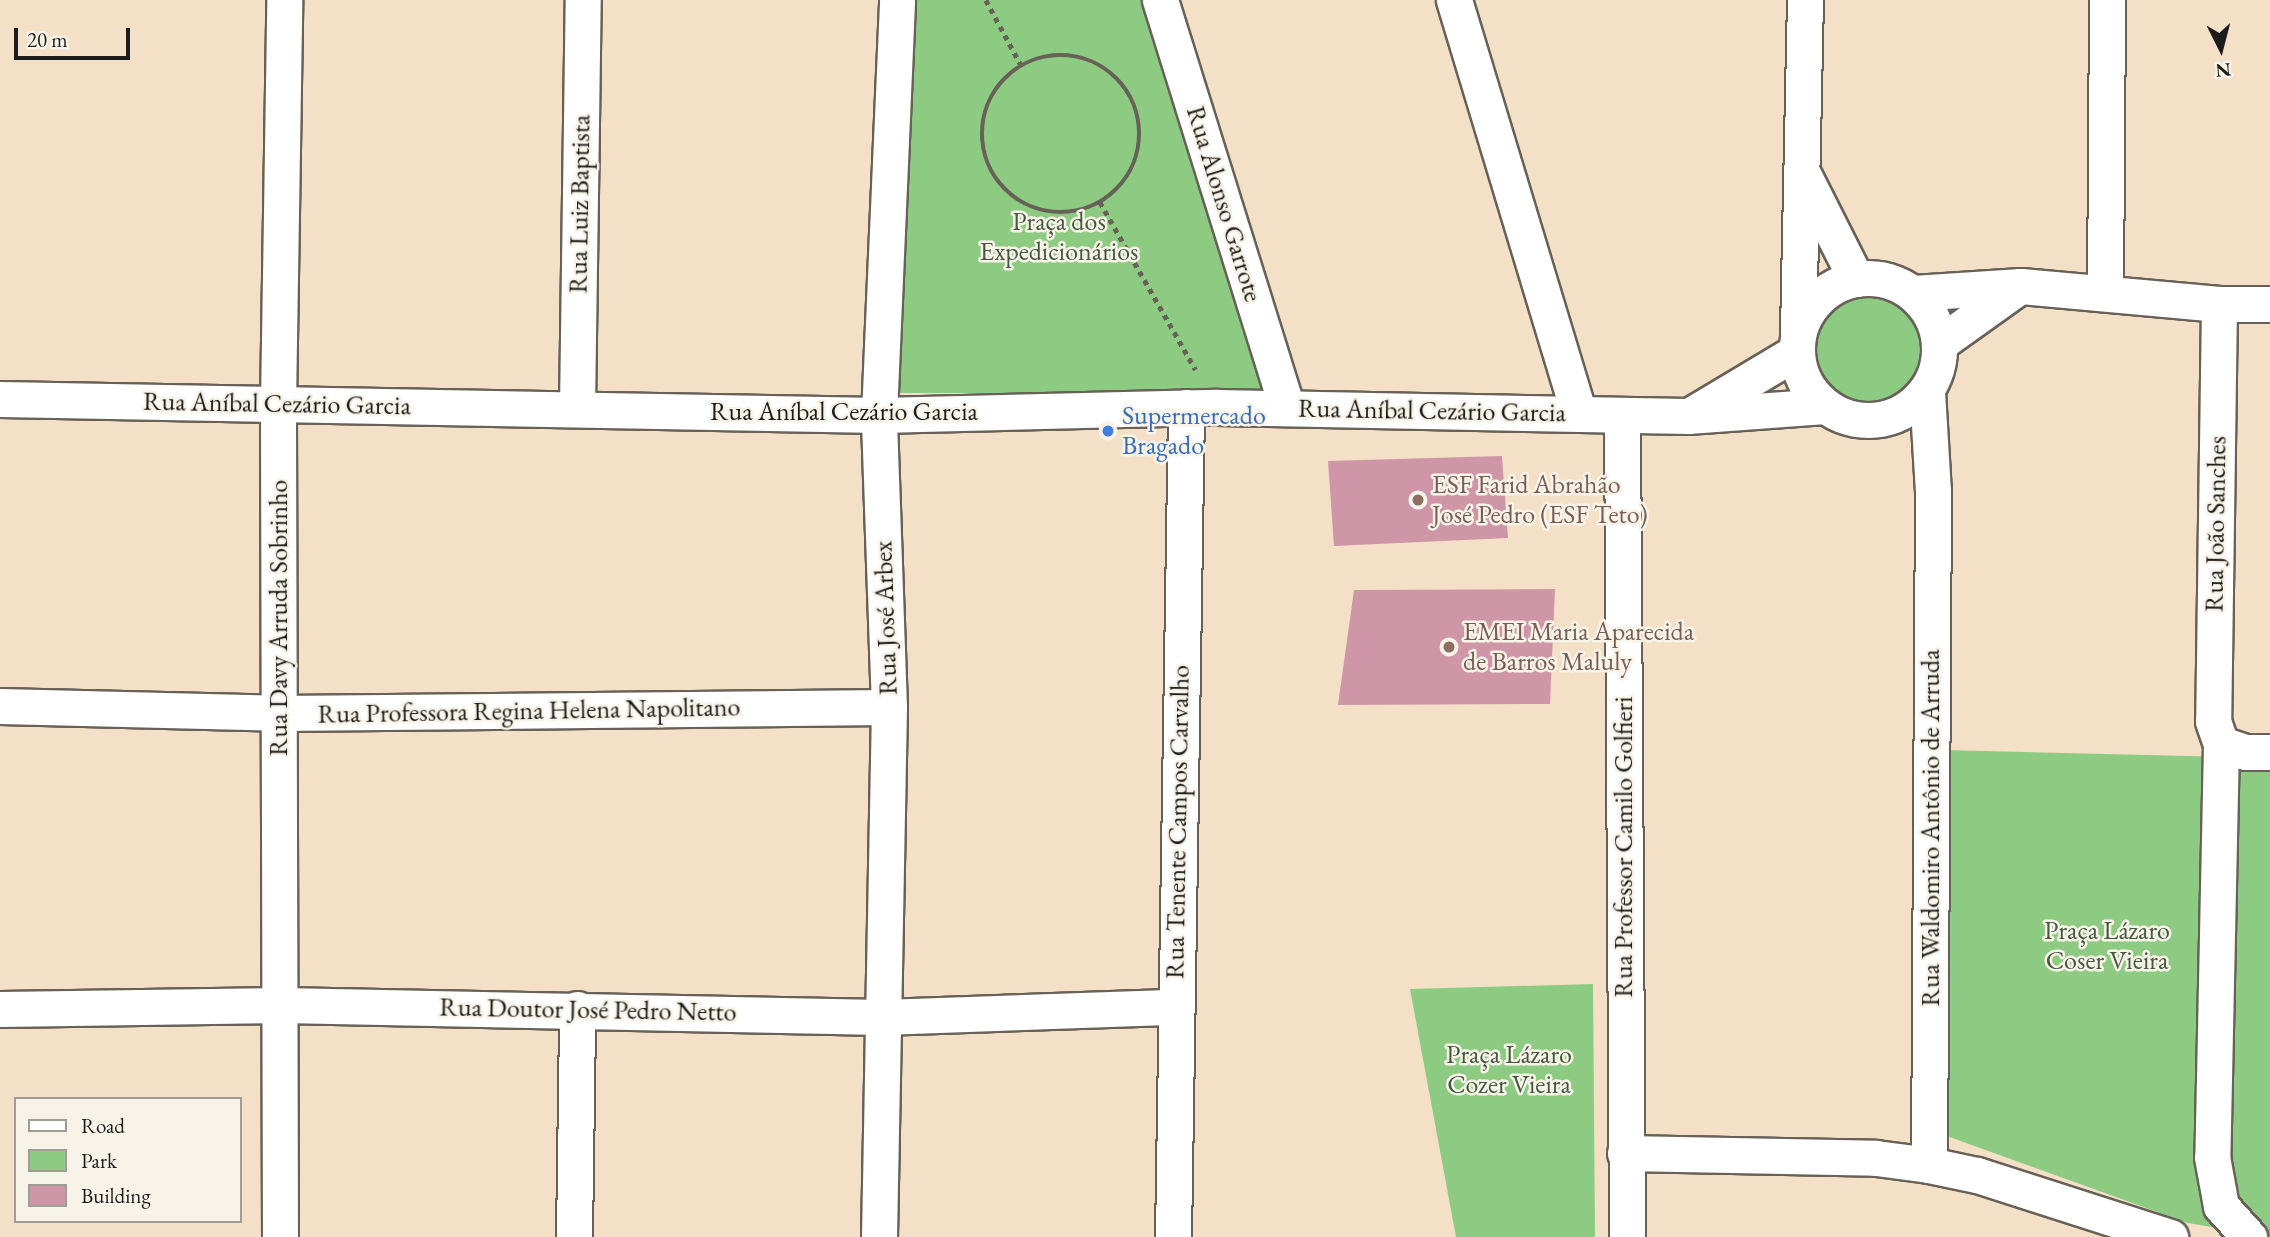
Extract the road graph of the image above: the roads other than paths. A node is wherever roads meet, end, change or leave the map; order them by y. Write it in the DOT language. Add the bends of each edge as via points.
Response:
graph roads {
  1 [pos="284,0"];
  2 [pos="583,0"];
  3 [pos="897,0"];
  4 [pos="1160,0"];
  5 [pos="1454,0"];
  6 [pos="1779,0"];
  7 [pos="1805,0"];
  8 [pos="2107,0"];
  9 [pos="1804,70"];
  10 [pos="1799,165"];
  11 [pos="1856,279"];
  12 [pos="2021,286"];
  13 [pos="2105,292"];
  14 [pos="1913,293"];
  15 [pos="2219,304"];
  16 [pos="2270,304"];
  17 [pos="1797,342"];
  18 [pos="1940,343"];
  19 [pos="1927,391"];
  20 [pos="0,399"];
  21 [pos="278,404"];
  22 [pos="1201,407"];
  23 [pos="1825,407"];
  24 [pos="1287,408"];
  25 [pos="577,409"];
  26 [pos="1579,413"];
  27 [pos="879,415"];
  28 [pos="1622,415"];
  29 [pos="1688,416"];
  30 [pos="1890,417"];
  31 [pos="1933,491"];
  32 [pos="0,706"];
  33 [pos="890,707"];
  34 [pos="278,713"];
  35 [pos="2221,744"];
  36 [pos="2270,752"];
  37 [pos="282,1005"];
  38 [pos="1175,1007"];
  39 [pos="0,1009"];
  40 [pos="577,1009"];
  41 [pos="882,1017"];
  42 [pos="1625,1153"];
  43 [pos="1929,1166"];
  44 [pos="280,1237"];
  45 [pos="574,1237"];
  46 [pos="879,1237"];
  47 [pos="1173,1237"];
  48 [pos="1628,1237"];
  49 [pos="2169,1237"];
  50 [pos="2249,1237"];
  1 -- 21 [label="street, Rua Davy Arruda Sobrinho"];
  2 -- 25 [label="street, Rua Luiz Baptista"];
  3 -- 27 [label="street, Rua José Arbex"];
  4 -- 24 [label="street, Rua Alonso Garrote"];
  5 -- 26 [label="street"];
  6 -- 9 [label="street"];
  7 -- 9 [label="street"];
  8 -- 13 [label="street"];
  9 -- 10 [label="street"];
  10 -- 11 [label="street"];
  10 -- 17 [label="street"];
  11 -- 14 [label="street" via="1896,283"];
  11 -- 17 [label="street" via="1819,297"];
  12 -- 13 [label="street"];
  12 -- 14 [label="street"];
  12 -- 18 [label="street"];
  13 -- 15 [label="street"];
  14 -- 18 [label="street" via="1932,316"];
  15 -- 16 [label="street"];
  15 -- 35 [label="street, Rua João Sanches" via="2213,721"];
  17 -- 23 [label="street" via="1810,391"];
  17 -- 29 [label="street"];
  18 -- 19 [label="street" via="1937,368"];
  19 -- 30 [label="street" via="1911,407"];
  19 -- 31 [label="street, Rua Waldomiro Antônio de Arruda"];
  20 -- 21 [label="street, Rua Aníbal Cezário Garcia"];
  21 -- 25 [label="street, Rua Aníbal Cezário Garcia"];
  21 -- 34 [label="street, Rua Davy Arruda Sobrinho"];
  22 -- 24 [label="street, Rua Aníbal Cezário Garcia"];
  22 -- 27 [label="street, Rua Aníbal Cezário Garcia"];
  22 -- 38 [label="street, Rua Tenente Campos Carvalho"];
  23 -- 29 [label="street, Rua Aníbal Cezário Garcia"];
  23 -- 30 [label="street" via="1867,421"];
  24 -- 26 [label="street, Rua Aníbal Cezário Garcia"];
  25 -- 27 [label="street, Rua Aníbal Cezário Garcia"];
  26 -- 28 [label="street, Rua Aníbal Cezário Garcia"];
  27 -- 33 [label="street, Rua José Arbex"];
  28 -- 29 [label="street, Rua Aníbal Cezário Garcia"];
  28 -- 42 [label="street, Rua Professor Camilo Golfieri"];
  30 -- 31 [label="street"];
  31 -- 43 [label="street, Rua Waldomiro Antônio de Arruda"];
  32 -- 34 [label="street, Rua Professora Regina Helena Napolitano"];
  33 -- 34 [label="street, Rua Professora Regina Helena Napolitano"];
  33 -- 41 [label="street, Rua José Arbex"];
  34 -- 37 [label="street, Rua Davy Arruda Sobrinho"];
  35 -- 36 [label="street" via="2246,752"];
  35 -- 50 [label="street, Rua João Sanches" via="2211,1157 2221,1206"];
  37 -- 39 [label="street, Rua Doutor José Pedro Netto"];
  37 -- 40 [label="street, Rua Doutor José Pedro Netto"];
  37 -- 44 [label="street, Rua Davy Arruda Sobrinho"];
  38 -- 41 [label="street, Rua Doutor José Pedro Netto"];
  38 -- 47 [label="street, Rua Tenente Campos Carvalho"];
  40 -- 41 [label="street, Rua Doutor José Pedro Netto"];
  40 -- 45 [label="street"];
  41 -- 46 [label="street, Rua José Arbex"];
  42 -- 43 [label="street" via="1876,1158"];
  42 -- 48 [label="street, Rua Professor Camilo Golfieri"];
  43 -- 49 [label="street" via="1977,1174"];
}
